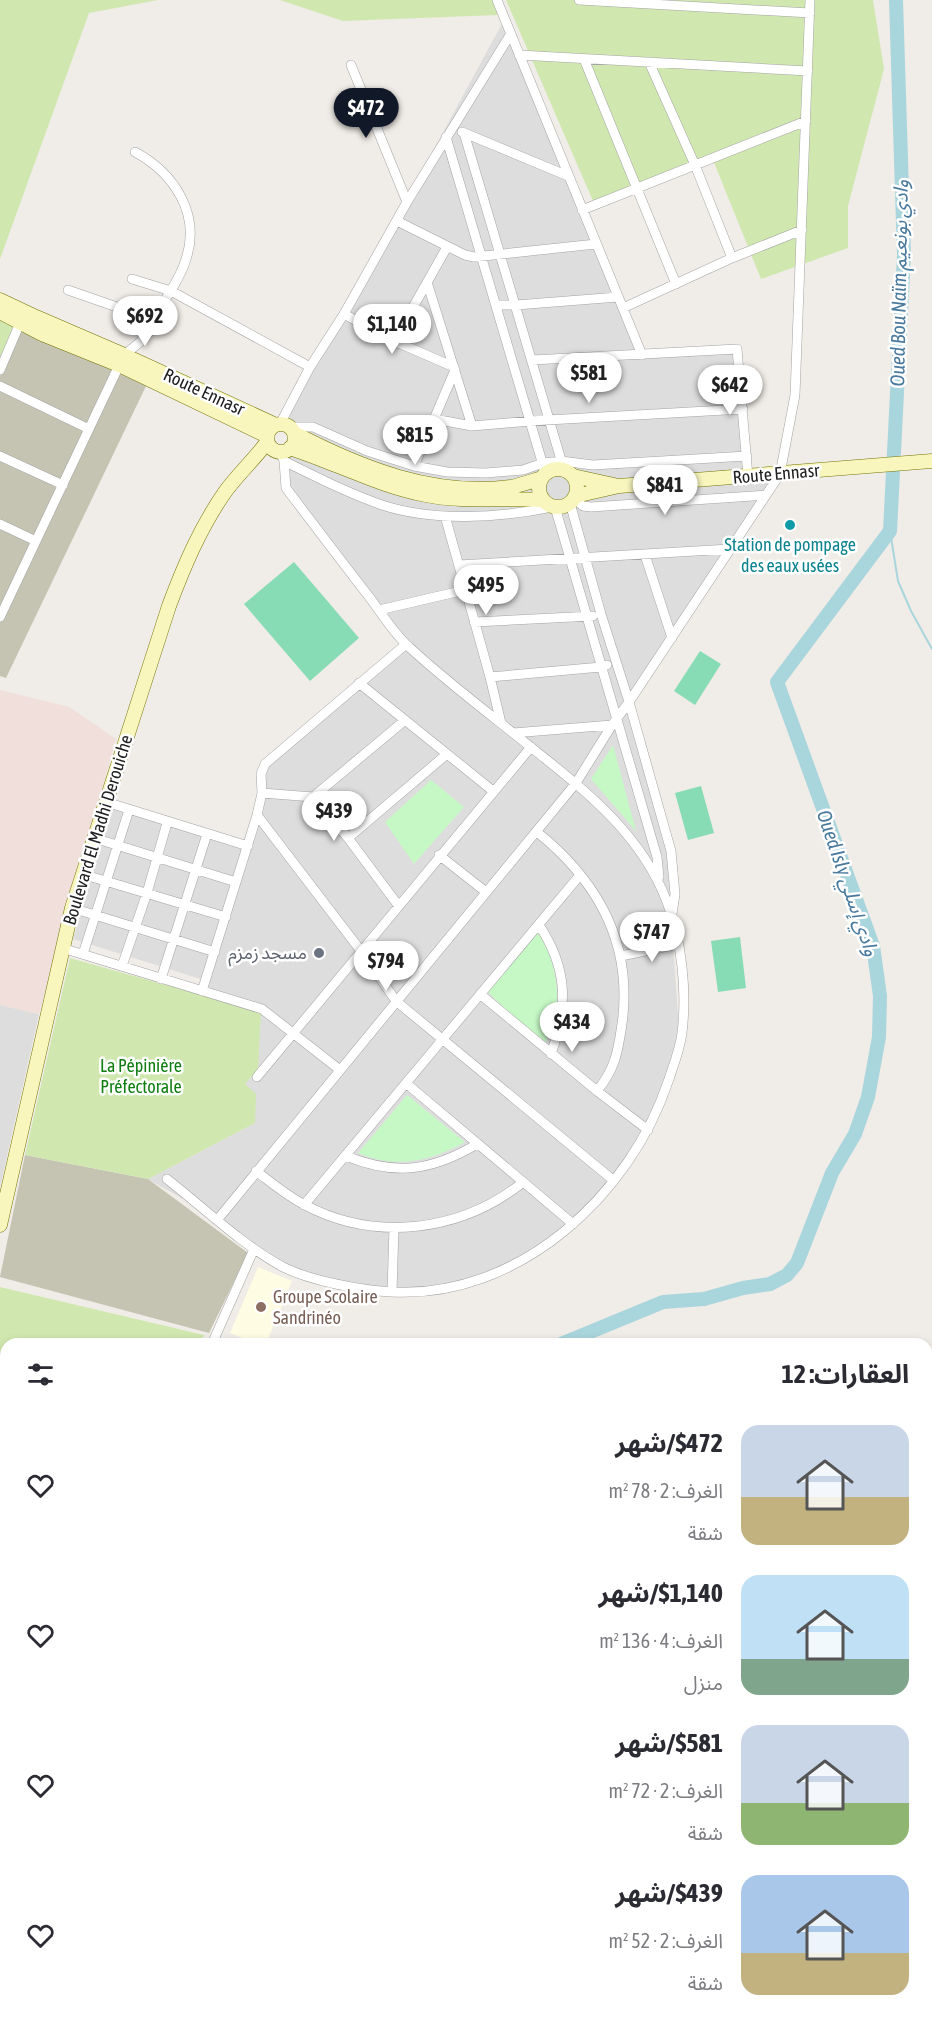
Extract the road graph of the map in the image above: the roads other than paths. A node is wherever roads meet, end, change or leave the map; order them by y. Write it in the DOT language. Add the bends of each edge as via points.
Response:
graph roads {
  1 [pos="497,0"];
  2 [pos="579,0"];
  3 [pos="810,0"];
  4 [pos="639,1"];
  5 [pos="810,13"];
  6 [pos="510,35"];
  7 [pos="519,55"];
  8 [pos="584,59"];
  9 [pos="649,62"];
  10 [pos="351,65"];
  11 [pos="808,70"];
  12 [pos="806,121"];
  13 [pos="452,127"];
  14 [pos="464,133"];
  15 [pos="446,137"];
  16 [pos="135,153"];
  17 [pos="695,165"];
  18 [pos="568,176"];
  19 [pos="637,189"];
  20 [pos="407,202"];
  21 [pos="582,210"];
  22 [pos="397,221"];
  23 [pos="802,230"];
  24 [pos="596,244"];
  25 [pos="447,247"];
  26 [pos="501,255"];
  27 [pos="482,256"];
  28 [pos="732,258"];
  29 [pos="132,279"];
  30 [pos="427,282"];
  31 [pos="676,284"];
  32 [pos="68,290"];
  33 [pos="171,291"];
  34 [pos="618,297"];
  35 [pos="0,300"];
  36 [pos="497,305"];
  37 [pos="516,305"];
  38 [pos="623,308"];
  39 [pos="0,312"];
  40 [pos="344,314"];
  41 [pos="154,320"];
  42 [pos="20,324"];
  43 [pos="394,341"];
  44 [pos="642,354"];
  45 [pos="122,360"];
  46 [pos="532,360"];
  47 [pos="310,367"];
  48 [pos="454,368"];
  49 [pos="0,370"];
  50 [pos="0,386"];
  51 [pos="743,409"];
  52 [pos="434,419"];
  53 [pos="549,420"];
  54 [pos="530,421"];
  55 [pos="472,426"];
  56 [pos="89,429"];
  57 [pos="280,440"];
  58 [pos="0,456"];
  59 [pos="747,456"];
  60 [pos="927,461"];
  61 [pos="414,466"];
  62 [pos="566,469"];
  63 [pos="543,471"];
  64 [pos="780,474"];
  65 [pos="748,477"];
  66 [pos="63,485"];
  67 [pos="619,486"];
  68 [pos="766,495"];
  69 [pos="573,499"];
  70 [pos="550,505"];
  71 [pos="446,516"];
  72 [pos="0,524"];
  73 [pos="36,541"];
  74 [pos="730,549"];
  75 [pos="645,555"];
  76 [pos="585,559"];
  77 [pos="570,560"];
  78 [pos="459,565"];
  79 [pos="465,590"];
  80 [pos="0,592"];
  81 [pos="10,597"];
  82 [pos="379,610"];
  83 [pos="601,614"];
  84 [pos="0,617"];
  85 [pos="587,618"];
  86 [pos="474,622"];
  87 [pos="672,638"];
  88 [pos="405,645"];
  89 [pos="615,661"];
  90 [pos="601,667"];
  91 [pos="490,676"];
  92 [pos="359,683"];
  93 [pos="629,702"];
  94 [pos="404,721"];
  95 [pos="614,722"];
  96 [pos="501,723"];
  97 [pos="513,733"];
  98 [pos="531,747"];
  99 [pos="447,754"];
  100 [pos="576,783"];
  101 [pos="493,791"];
  102 [pos="262,793"];
  103 [pos="313,797"];
  104 [pos="106,802"];
  105 [pos="129,810"];
  106 [pos="257,815"];
  107 [pos="167,823"];
  108 [pos="537,832"];
  109 [pos="207,834"];
  110 [pos="94,838"];
  111 [pos="348,838"];
  112 [pos="117,845"];
  113 [pos="248,846"];
  114 [pos="439,855"];
  115 [pos="158,858"];
  116 [pos="195,870"];
  117 [pos="82,874"];
  118 [pos="580,875"];
  119 [pos="107,880"];
  120 [pos="236,882"];
  121 [pos="660,886"];
  122 [pos="486,892"];
  123 [pos="147,893"];
  124 [pos="185,904"];
  125 [pos="399,905"];
  126 [pos="72,908"];
  127 [pos="96,915"];
  128 [pos="672,916"];
  129 [pos="226,917"];
  130 [pos="539,925"];
  131 [pos="135,928"];
  132 [pos="174,938"];
  133 [pos="678,944"];
  134 [pos="62,948"];
  135 [pos="361,951"];
  136 [pos="214,952"];
  137 [pos="83,954"];
  138 [pos="621,956"];
  139 [pos="122,966"];
  140 [pos="161,979"];
  141 [pos="202,991"];
  142 [pos="480,994"];
  143 [pos="396,1001"];
  144 [pos="294,1032"];
  145 [pos="443,1040"];
  146 [pos="551,1054"];
  147 [pos="340,1070"];
  148 [pos="257,1077"];
  149 [pos="407,1084"];
  150 [pos="597,1091"];
  151 [pos="648,1130"];
  152 [pos="477,1144"];
  153 [pos="346,1156"];
  154 [pos="256,1171"];
  155 [pos="167,1179"];
  156 [pos="613,1180"];
  157 [pos="522,1183"];
  158 [pos="304,1205"];
  159 [pos="218,1219"];
  160 [pos="573,1224"];
  161 [pos="0,1226"];
  162 [pos="394,1228"];
  163 [pos="254,1249"];
  164 [pos="392,1292"];
  165 [pos="215,1338"];
  1 -- 6 [label="street"];
  2 -- 4 [label="street"];
  3 -- 5 [label="street"];
  4 -- 5 [label="street"];
  5 -- 11 [label="street"];
  6 -- 7 [label="street"];
  6 -- 13 [label="street"];
  7 -- 8 [label="street"];
  7 -- 18 [label="street"];
  8 -- 9 [label="street"];
  8 -- 19 [label="street"];
  9 -- 11 [label="street"];
  9 -- 17 [label="street"];
  10 -- 20 [label="street"];
  11 -- 12 [label="street"];
  12 -- 17 [label="street"];
  12 -- 23 [label="street"];
  13 -- 14 [label="street"];
  13 -- 15 [label="street"];
  14 -- 18 [label="street"];
  14 -- 26 [label="street"];
  15 -- 20 [label="street"];
  15 -- 27 [label="street"];
  16 -- 33 [label="street" via="167,175 186,208 190,228 188,253"];
  17 -- 19 [label="street"];
  17 -- 28 [label="street"];
  18 -- 21 [label="street"];
  19 -- 21 [label="street"];
  19 -- 31 [label="street"];
  20 -- 22 [label="street"];
  21 -- 24 [label="street"];
  22 -- 25 [label="street"];
  22 -- 40 [label="street"];
  23 -- 28 [label="street"];
  23 -- 64 [label="street" via="795,395"];
  24 -- 26 [label="street"];
  24 -- 34 [label="street"];
  25 -- 27 [label="street" via="469,257"];
  25 -- 30 [label="street"];
  26 -- 27 [label="street"];
  26 -- 37 [label="street"];
  27 -- 36 [label="street"];
  28 -- 31 [label="street"];
  29 -- 33 [label="street"];
  30 -- 43 [label="street"];
  30 -- 48 [label="street"];
  31 -- 38 [label="street"];
  32 -- 41 [label="street"];
  33 -- 41 [label="street"];
  33 -- 47 [label="street"];
  34 -- 37 [label="street"];
  34 -- 38 [label="street"];
  35 -- 45 [label="main road, Route Ennasr"];
  36 -- 37 [label="street"];
  36 -- 54 [label="street"];
  37 -- 46 [label="street"];
  38 -- 44 [label="street"];
  39 -- 42 [label="main road, Route Ennasr"];
  40 -- 43 [label="street"];
  40 -- 47 [label="street"];
  41 -- 45 [label="street" via="146,337"];
  42 -- 45 [label="main road, Route Ennasr"];
  42 -- 49 [label="street"];
  43 -- 48 [label="street"];
  44 -- 46 [label="street"];
  44 -- 51 [label="street" via="738,349"];
  45 -- 56 [label="street"];
  45 -- 57 [label="main road, Route Ennasr"];
  46 -- 53 [label="street"];
  47 -- 57 [label="street"];
  48 -- 52 [label="street"];
  48 -- 55 [label="street"];
  50 -- 56 [label="street"];
  51 -- 53 [label="street"];
  51 -- 59 [label="street"];
  52 -- 55 [label="street"];
  52 -- 61 [label="street"];
  53 -- 54 [label="street"];
  53 -- 62 [label="street"];
  54 -- 55 [label="street"];
  54 -- 63 [label="street"];
  56 -- 66 [label="street"];
  57 -- 61 [label="street" via="314,427 367,451"];
  57 -- 63 [label="main road, Route Ennasr" via="318,446 397,477 430,485 512,486"];
  57 -- 70 [label="main road, Route Ennasr" via="394,487 429,496 513,498"];
  57 -- 71 [label="street" via="339,488 383,505"];
  57 -- 82 [label="street" via="286,488"];
  57 -- 104 [label="main road, Boulevard El Madhi Derouiche" via="232,484 202,527 183,570"];
  58 -- 66 [label="street"];
  59 -- 62 [label="street"];
  59 -- 65 [label="street"];
  60 -- 64 [label="main road, Route Ennasr"];
  61 -- 63 [label="street" via="447,472"];
  62 -- 63 [label="main road"];
  62 -- 67 [label="main road, Route Ennasr"];
  62 -- 69 [label="main road" via="577,486"];
  63 -- 70 [label="main road" via="539,486"];
  64 -- 65 [label="main road, Route Ennasr"];
  64 -- 68 [label="street"];
  65 -- 67 [label="main road, Route Ennasr"];
  66 -- 73 [label="street"];
  67 -- 69 [label="main road, Route Ennasr"];
  68 -- 69 [label="street" via="591,507"];
  68 -- 74 [label="street"];
  69 -- 70 [label="main road" via="566,506"];
  69 -- 76 [label="street"];
  70 -- 71 [label="street" via="531,511"];
  70 -- 77 [label="street"];
  71 -- 78 [label="street"];
  72 -- 73 [label="street"];
  73 -- 81 [label="street"];
  74 -- 75 [label="street"];
  74 -- 87 [label="street"];
  75 -- 76 [label="street"];
  75 -- 87 [label="street"];
  76 -- 77 [label="street"];
  76 -- 83 [label="street"];
  77 -- 78 [label="street"];
  77 -- 85 [label="street"];
  78 -- 79 [label="street"];
  79 -- 82 [label="street"];
  79 -- 86 [label="street"];
  80 -- 81 [label="street"];
  81 -- 84 [label="street"];
  82 -- 88 [label="street"];
  83 -- 85 [label="street"];
  83 -- 89 [label="street"];
  85 -- 86 [label="street"];
  85 -- 90 [label="street"];
  86 -- 91 [label="street"];
  87 -- 93 [label="street"];
  88 -- 92 [label="street"];
  88 -- 96 [label="street"];
  89 -- 90 [label="street"];
  89 -- 93 [label="street"];
  90 -- 91 [label="street"];
  90 -- 95 [label="street"];
  91 -- 96 [label="street"];
  92 -- 94 [label="street"];
  92 -- 102 [label="street" via="265,764"];
  93 -- 95 [label="street"];
  93 -- 128 [label="street" via="671,851 675,894"];
  94 -- 99 [label="street"];
  94 -- 103 [label="street"];
  95 -- 97 [label="street"];
  95 -- 100 [label="street"];
  95 -- 121 [label="street" via="657,857"];
  96 -- 97 [label="street"];
  97 -- 98 [label="street"];
  98 -- 100 [label="street"];
  98 -- 101 [label="street"];
  99 -- 101 [label="street"];
  99 -- 111 [label="street"];
  100 -- 108 [label="street"];
  100 -- 121 [label="street" via="637,845"];
  101 -- 114 [label="street"];
  102 -- 103 [label="street"];
  102 -- 106 [label="street"];
  103 -- 111 [label="street"];
  104 -- 105 [label="street"];
  104 -- 110 [label="main road, Boulevard El Madhi Derouiche"];
  105 -- 107 [label="street"];
  105 -- 112 [label="street"];
  106 -- 113 [label="street"];
  106 -- 135 [label="street"];
  107 -- 109 [label="street"];
  107 -- 115 [label="street"];
  108 -- 118 [label="street"];
  108 -- 122 [label="street"];
  109 -- 113 [label="street"];
  109 -- 116 [label="street"];
  110 -- 112 [label="street"];
  110 -- 117 [label="main road, Boulevard El Madhi Derouiche"];
  111 -- 125 [label="street"];
  112 -- 115 [label="street"];
  112 -- 119 [label="street"];
  113 -- 120 [label="street"];
  114 -- 122 [label="street"];
  114 -- 125 [label="street"];
  115 -- 116 [label="street"];
  115 -- 123 [label="street"];
  116 -- 120 [label="street"];
  116 -- 124 [label="street"];
  117 -- 119 [label="street"];
  117 -- 126 [label="main road, Boulevard El Madhi Derouiche"];
  118 -- 130 [label="street"];
  118 -- 138 [label="street" via="603,909"];
  119 -- 123 [label="street"];
  119 -- 127 [label="street"];
  120 -- 129 [label="street"];
  121 -- 128 [label="street"];
  122 -- 143 [label="street"];
  123 -- 124 [label="street"];
  123 -- 131 [label="street"];
  124 -- 129 [label="street"];
  124 -- 132 [label="street"];
  125 -- 135 [label="street"];
  126 -- 127 [label="street"];
  126 -- 134 [label="main road, Boulevard El Madhi Derouiche"];
  127 -- 131 [label="street"];
  127 -- 137 [label="street"];
  128 -- 133 [label="street"];
  129 -- 136 [label="street"];
  130 -- 142 [label="street"];
  130 -- 146 [label="street" via="555,953 562,986 563,1008"];
  131 -- 132 [label="street"];
  131 -- 139 [label="street"];
  132 -- 136 [label="street"];
  132 -- 140 [label="street"];
  133 -- 138 [label="street"];
  133 -- 151 [label="street" via="682,1033 660,1107"];
  134 -- 137 [label="street"];
  134 -- 161 [label="main road, Boulevard El Madhi Derouiche"];
  135 -- 143 [label="street"];
  135 -- 144 [label="street"];
  136 -- 141 [label="street"];
  137 -- 139 [label="street"];
  138 -- 150 [label="street" via="625,999 619,1042 610,1075"];
  139 -- 140 [label="street"];
  140 -- 141 [label="street"];
  141 -- 144 [label="street" via="262,1009"];
  142 -- 145 [label="street"];
  142 -- 146 [label="street"];
  143 -- 145 [label="street"];
  143 -- 147 [label="street"];
  144 -- 147 [label="street"];
  144 -- 148 [label="street"];
  145 -- 149 [label="street"];
  145 -- 156 [label="street"];
  146 -- 150 [label="street"];
  147 -- 154 [label="street"];
  149 -- 152 [label="street"];
  149 -- 153 [label="street"];
  150 -- 151 [label="street"];
  151 -- 156 [label="street"];
  152 -- 153 [label="street" via="447,1160 418,1168 381,1167"];
  152 -- 157 [label="street"];
  153 -- 158 [label="street"];
  154 -- 158 [label="street"];
  154 -- 159 [label="street"];
  155 -- 159 [label="street"];
  156 -- 160 [label="street"];
  157 -- 160 [label="street"];
  157 -- 162 [label="street" via="467,1214 428,1225"];
  158 -- 162 [label="street" via="350,1223"];
  159 -- 163 [label="street"];
  160 -- 164 [label="street" via="536,1252 488,1276 450,1287"];
  162 -- 164 [label="street"];
  163 -- 164 [label="street" via="304,1275"];
  163 -- 165 [label="street"];
}
